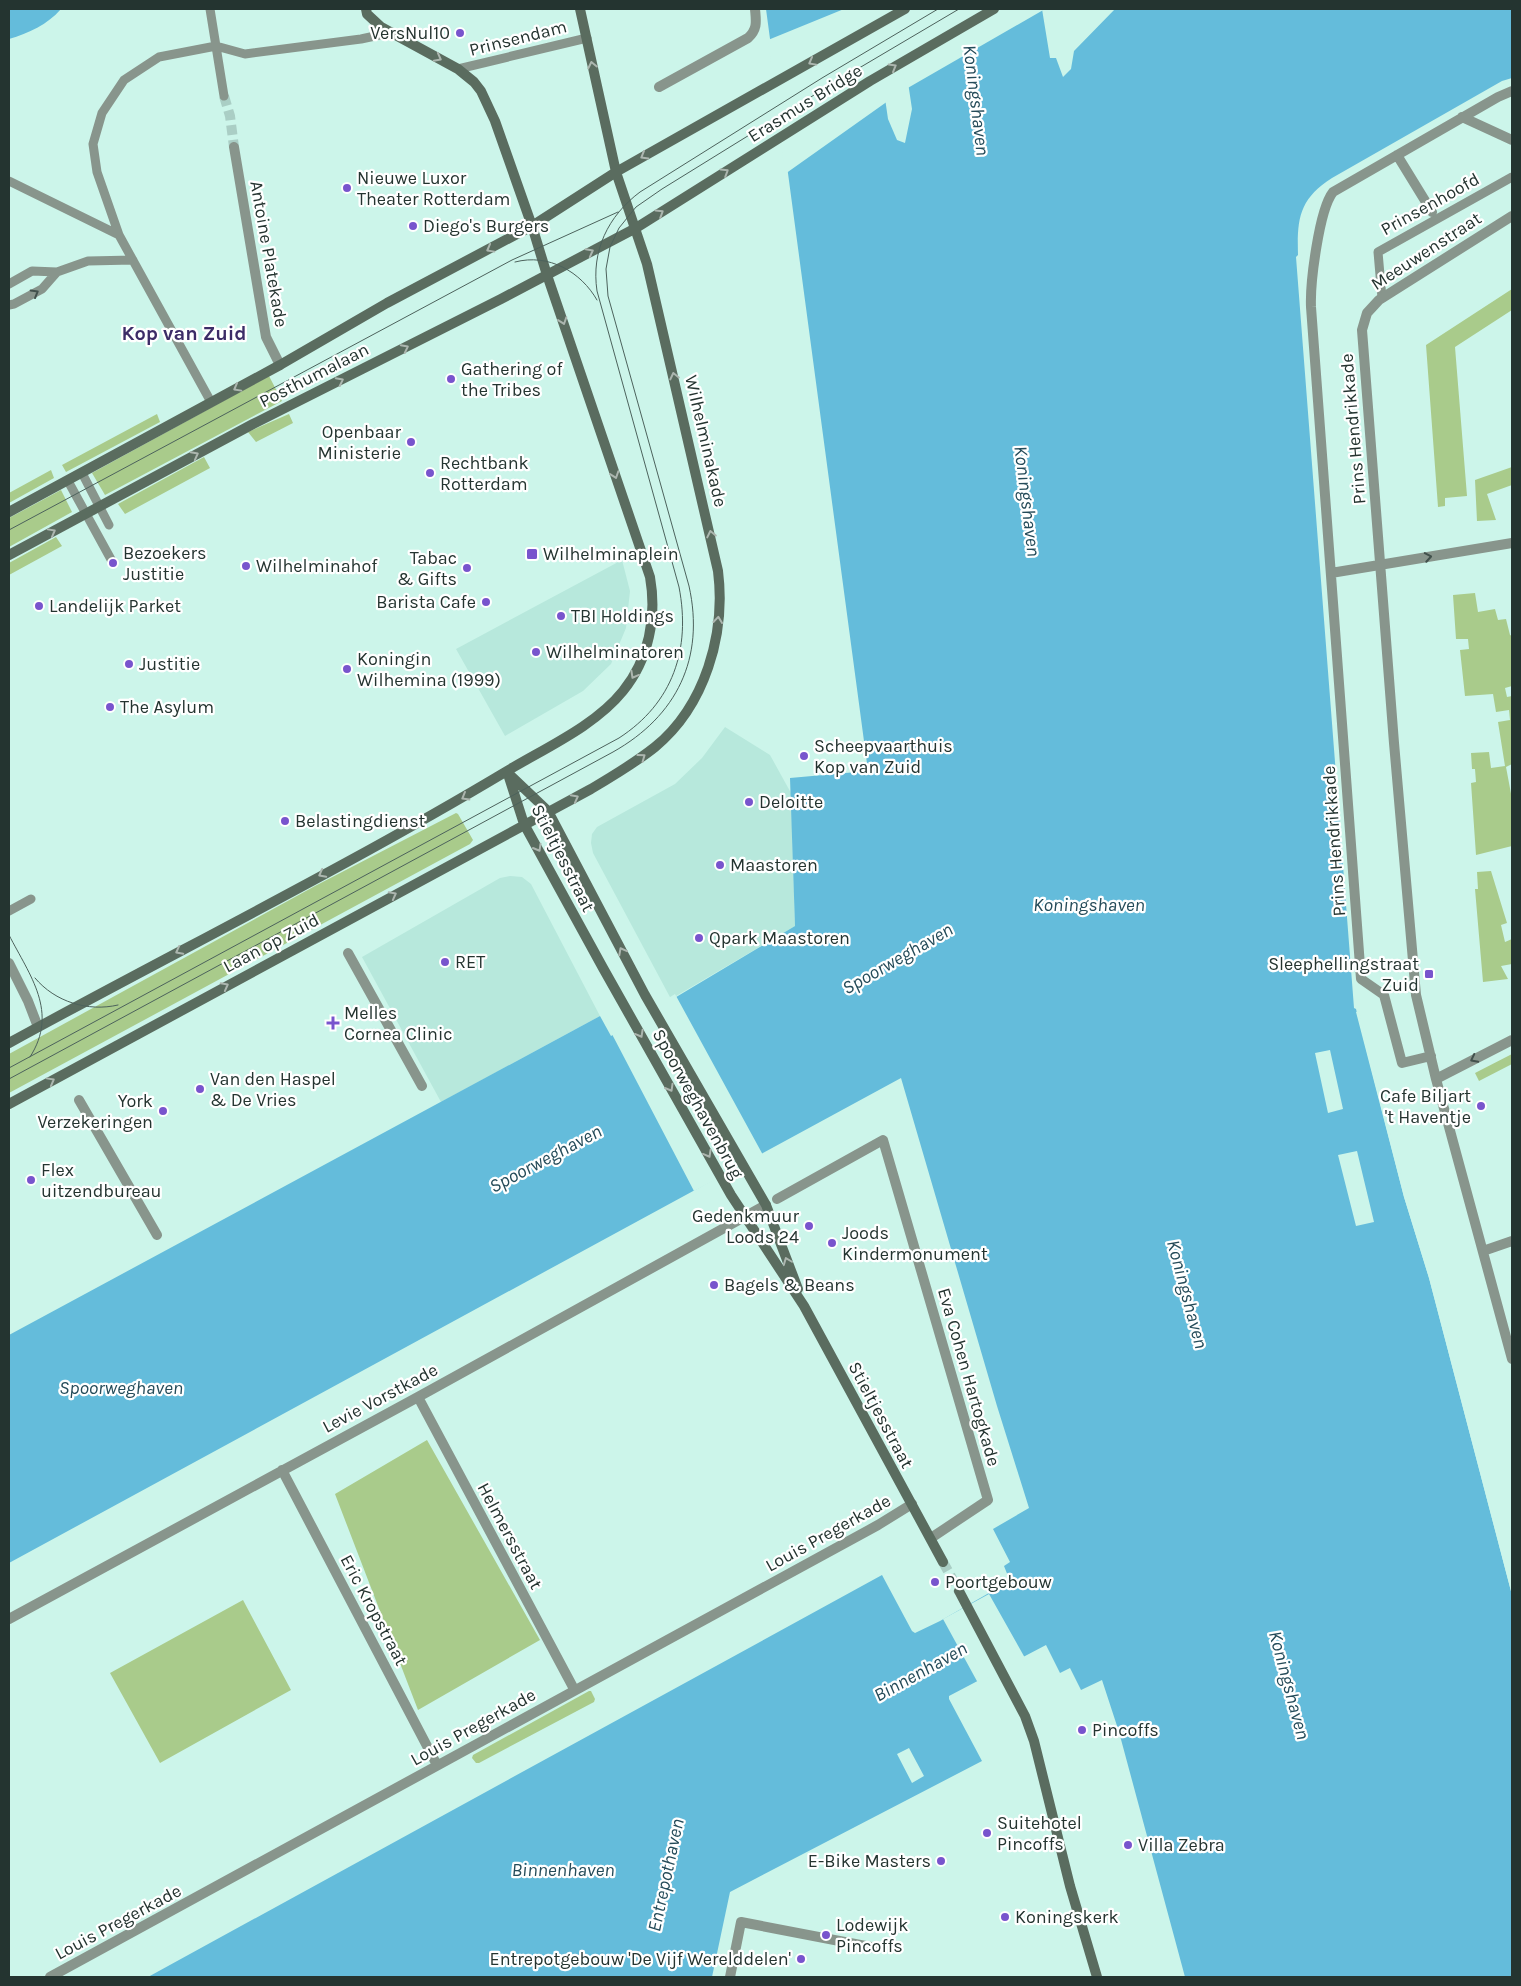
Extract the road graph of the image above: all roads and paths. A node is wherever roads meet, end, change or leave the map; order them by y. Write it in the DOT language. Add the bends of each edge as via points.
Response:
graph roads {
  1 [pos="210,9"];
  2 [pos="366,9"];
  3 [pos="580,9"];
  4 [pos="754,9"];
  5 [pos="905,9"];
  6 [pos="994,9"];
  7 [pos="389,32"];
  8 [pos="587,38"];
  9 [pos="216,46"];
  10 [pos="458,69"];
  11 [pos="659,88"];
  12 [pos="1512,90"];
  13 [pos="224,96"];
  14 [pos="1462,118"];
  15 [pos="1512,140"];
  16 [pos="234,147"];
  17 [pos="1397,155"];
  18 [pos="616,172"];
  19 [pos="1512,176"];
  20 [pos="9,181"];
  21 [pos="1432,212"];
  22 [pos="1512,216"];
  23 [pos="532,226"];
  24 [pos="636,228"];
  25 [pos="119,235"];
  26 [pos="134,260"];
  27 [pos="57,272"];
  28 [pos="547,275"];
  29 [pos="9,284"];
  30 [pos="1382,298"];
  31 [pos="9,305"];
  32 [pos="1363,320"];
  33 [pos="280,365"];
  34 [pos="212,402"];
  35 [pos="82,473"];
  36 [pos="68,481"];
  37 [pos="100,506"];
  38 [pos="9,512"];
  39 [pos="85,514"];
  40 [pos="110,525"];
  41 [pos="1512,543"];
  42 [pos="9,555"];
  43 [pos="113,563"];
  44 [pos="1380,565"];
  45 [pos="1331,573"];
  46 [pos="507,771"];
  47 [pos="548,811"];
  48 [pos="524,824"];
  49 [pos="31,899"];
  50 [pos="9,911"];
  51 [pos="348,953"];
  52 [pos="9,963"];
  53 [pos="645,995"];
  54 [pos="624,1005"];
  55 [pos="38,1027"];
  56 [pos="1512,1040"];
  57 [pos="9,1043"];
  58 [pos="1431,1056"];
  59 [pos="1436,1079"];
  60 [pos="422,1086"];
  61 [pos="79,1100"];
  62 [pos="9,1104"];
  63 [pos="777,1199"];
  64 [pos="766,1205"];
  65 [pos="745,1218"];
  66 [pos="157,1235"];
  67 [pos="1512,1241"];
  68 [pos="1483,1251"];
  69 [pos="804,1306"];
  70 [pos="1512,1359"];
  71 [pos="418,1397"];
  72 [pos="282,1470"];
  73 [pos="912,1504"];
  74 [pos="931,1538"];
  75 [pos="943,1562"];
  76 [pos="959,1591"];
  77 [pos="9,1618"];
  78 [pos="574,1690"];
  79 [pos="436,1765"];
  80 [pos="876,1948"];
  81 [pos="50,1977"];
  82 [pos="730,1977"];
  83 [pos="1097,1977"];
  1 -- 9 [label="lane"];
  2 -- 7 [label="main road" via="374,22"];
  3 -- 8 [label="main road, Wilhelminakade"];
  4 -- 11 [label="street" via="757,24 748,38"];
  5 -- 18 [label="main road, Erasmus Bridge, one-way"];
  24 -- 6 [label="main road, Erasmus Bridge, one-way" via="870,81"];
  7 -- 9 [label="lane" via="361,39 245,54"];
  7 -- 10 [label="main road, one-way"];
  8 -- 10 [label="lane, Prinsendam"];
  18 -- 8 [label="main road, Wilhelminakade, one-way"];
  9 -- 13 [label="lane"];
  9 -- 25 [label="lane" via="160,57 124,80 102,113 93,144 97,172"];
  10 -- 23 [label="main road" via="474,82 487,103"];
  12 -- 14 [label="street"];
  14 -- 15 [label="street"];
  14 -- 17 [label="street"];
  16 -- 33 [label="street, Antoine Platekade" via="266,337"];
  17 -- 21 [label="street, Prinsenhoofd"];
  17 -- 45 [label="street, Prins Hendrikkade" via="1336,190 1328,201 1311,279"];
  18 -- 23 [label="main road, Posthumalaan"];
  18 -- 24 [label="main road, Wilhelminakade"];
  19 -- 30 [label="lane, Prinsenhoofd" via="1378,252"];
  20 -- 25 [label="lane"];
  22 -- 30 [label="street, Meeuwenstraat"];
  23 -- 28 [label="main road"];
  23 -- 33 [label="main road, Posthumalaan, one-way" via="387,303"];
  28 -- 24 [label="main road, Posthumalaan, one-way"];
  47 -- 24 [label="main road, Wilhelminakade, one-way" via="616,774 665,738 695,698 707,670 717,630 720,582 714,545"];
  25 -- 26 [label="lane"];
  26 -- 27 [label="lane" via="88,261"];
  26 -- 34 [label="lane"];
  27 -- 29 [label="lane" via="32,271"];
  31 -- 27 [label="lane, one-way" via="42,289"];
  37 -- 28 [label="main road, Posthumalaan, one-way" via="252,424"];
  28 -- 46 [label="main road, one-way" via="650,577 653,616 639,666 616,699 600,714"];
  30 -- 32 [label="street, Meeuwenstraat" via="1369,309"];
  32 -- 44 [label="street, Prins Hendrikkade"];
  33 -- 34 [label="main road, Posthumalaan, one-way"];
  34 -- 35 [label="main road, Posthumalaan"];
  35 -- 36 [label="main road, Posthumalaan"];
  35 -- 37 [label="lane"];
  36 -- 38 [label="main road, Posthumalaan"];
  36 -- 39 [label="lane"];
  37 -- 39 [label="main road, Posthumalaan"];
  37 -- 40 [label="lane"];
  42 -- 39 [label="main road, Posthumalaan, one-way"];
  39 -- 43 [label="lane"];
  44 -- 41 [label="street, one-way"];
  44 -- 45 [label="street"];
  44 -- 58 [label="street, Prins Hendrikkade" via="1414,973"];
  45 -- 58 [label="street, Prins Hendrikkade" via="1361,979 1384,995 1402,1063"];
  46 -- 47 [label="main road, Stieltjesstraat"];
  46 -- 48 [label="main road, Stieltjesstraat"];
  46 -- 55 [label="main road, Laan op Zuid, one-way" via="457,802"];
  47 -- 48 [label="main road, Laan op Zuid"];
  53 -- 47 [label="main road, Stieltjesstraat, one-way"];
  48 -- 54 [label="main road, Stieltjesstraat, one-way"];
  62 -- 48 [label="main road, Laan op Zuid, one-way"];
  49 -- 50 [label="lane"];
  51 -- 60 [label="street"];
  52 -- 55 [label="street"];
  53 -- 64 [label="main road, Spoorweghavenbrug"];
  54 -- 65 [label="main road, Spoorweghavenbrug, one-way"];
  55 -- 57 [label="main road, Laan op Zuid"];
  56 -- 59 [label="street, one-way"];
  58 -- 59 [label="street, Prins Hendrikkade"];
  59 -- 68 [label="street, Prins Hendrikkade"];
  61 -- 66 [label="street"];
  63 -- 74 [label="street, Eva Cohen Hartogkade" via="883,1140 988,1500"];
  64 -- 65 [label="street, Levie Vorstkade"];
  69 -- 64 [label="main road, Stieltjesstraat, one-way"];
  65 -- 69 [label="main road, Stieltjesstraat"];
  65 -- 71 [label="street, Levie Vorstkade"];
  67 -- 68 [label="street"];
  68 -- 70 [label="street, Prins Hendrikkade"];
  69 -- 73 [label="main road, Stieltjesstraat"];
  71 -- 72 [label="street, Levie Vorstkade"];
  71 -- 78 [label="street, Helmersstraat"];
  72 -- 77 [label="street, Levie Vorstkade"];
  72 -- 79 [label="street, Eric Kropstraat"];
  73 -- 74 [label="main road, Stieltjesstraat"];
  73 -- 78 [label="street, Louis Pregerkade"];
  74 -- 75 [label="main road, Stieltjesstraat"];
  76 -- 83 [label="main road" via="1025,1716 1034,1741 1070,1886"];
  78 -- 79 [label="street, Louis Pregerkade"];
  79 -- 81 [label="street, Louis Pregerkade"];
  80 -- 82 [label="street" via="741,1922"];
}
